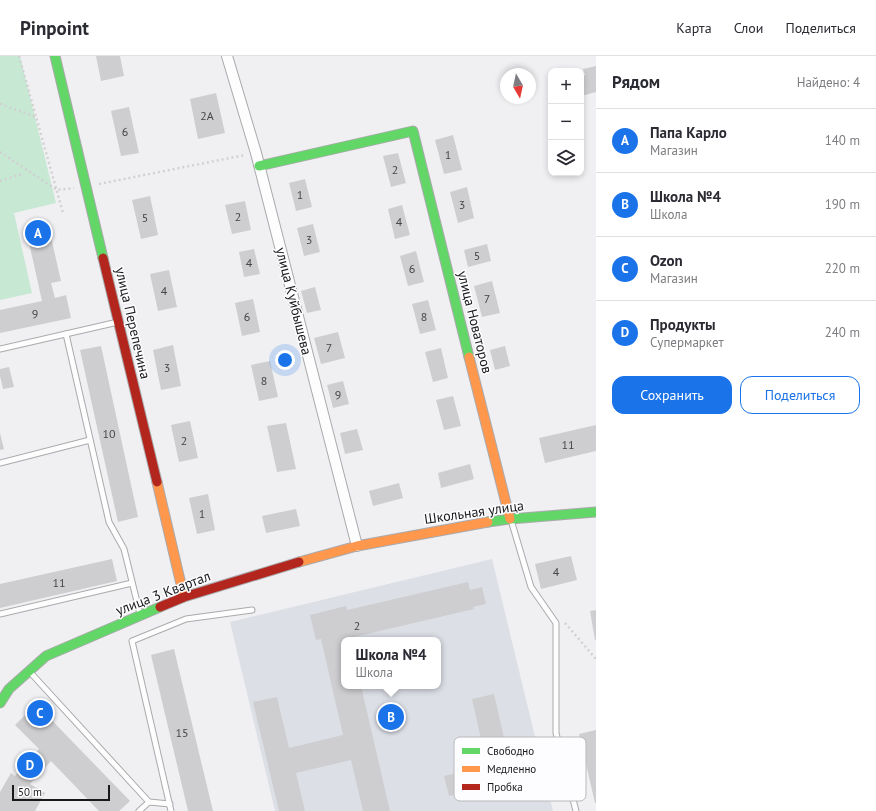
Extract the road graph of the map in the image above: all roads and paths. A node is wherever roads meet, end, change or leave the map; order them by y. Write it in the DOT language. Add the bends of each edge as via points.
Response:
graph roads {
  1 [pos="19,56"];
  2 [pos="55,56"];
  3 [pos="227,56"];
  4 [pos="0,104"];
  5 [pos="36,118"];
  6 [pos="0,152"];
  7 [pos="256,153"];
  8 [pos="259,166"];
  9 [pos="22,174"];
  10 [pos="0,181"];
  11 [pos="87,186"];
  12 [pos="57,190"];
  13 [pos="63,213"];
  14 [pos="118,322"];
  15 [pos="66,334"];
  16 [pos="0,348"];
  17 [pos="90,440"];
  18 [pos="0,463"];
  19 [pos="596,512"];
  20 [pos="510,519"];
  21 [pos="357,546"];
  22 [pos="132,583"];
  23 [pos="184,597"];
  24 [pos="252,610"];
  25 [pos="0,614"];
  26 [pos="140,616"];
  27 [pos="562,620"];
  28 [pos="596,659"];
  29 [pos="28,670"];
  30 [pos="0,703"];
  31 [pos="557,737"];
  32 [pos="573,801"];
  33 [pos="149,802"];
  34 [pos="170,804"];
  35 [pos="139,811"];
  36 [pos="171,811"];
  37 [pos="576,811"];
  1 -- 5 [label="path"];
  2 -- 11 [label="street, улица Перепечина"];
  3 -- 7 [label="street, улица Куйбышева"];
  4 -- 5 [label="path"];
  5 -- 12 [label="path"];
  6 -- 12 [label="path"];
  7 -- 8 [label="street, улица Куйбышева"];
  7 -- 11 [label="path"];
  8 -- 20 [label="street, улица Новаторов" via="413,131"];
  8 -- 21 [label="street, улица Куйбышева"];
  9 -- 10 [label="path"];
  11 -- 12 [label="path"];
  11 -- 14 [label="street, улица Перепечина"];
  12 -- 13 [label="path"];
  14 -- 15 [label="lane"];
  14 -- 23 [label="street, улица Перепечина"];
  15 -- 16 [label="lane"];
  15 -- 17 [label="lane"];
  17 -- 18 [label="lane"];
  17 -- 22 [label="lane" via="109,522 124,549"];
  19 -- 20 [label="street, Школьная улица"];
  20 -- 21 [label="street, Школьная улица"];
  20 -- 31 [label="lane" via="530,587 556,623"];
  21 -- 23 [label="street, улица 3 Квартал"];
  22 -- 25 [label="lane"];
  22 -- 26 [label="lane"];
  23 -- 26 [label="street, улица 3 Квартал"];
  24 -- 34 [label="lane" via="186,619 132,641"];
  26 -- 29 [label="street, улица 3 Квартал" via="46,656"];
  27 -- 28 [label="path"];
  29 -- 30 [label="street, улица 3 Квартал" via="9,689"];
  29 -- 33 [label="lane"];
  32 -- 37 [label="lane"];
  33 -- 34 [label="lane"];
  33 -- 35 [label="lane"];
  34 -- 36 [label="lane"];
}
